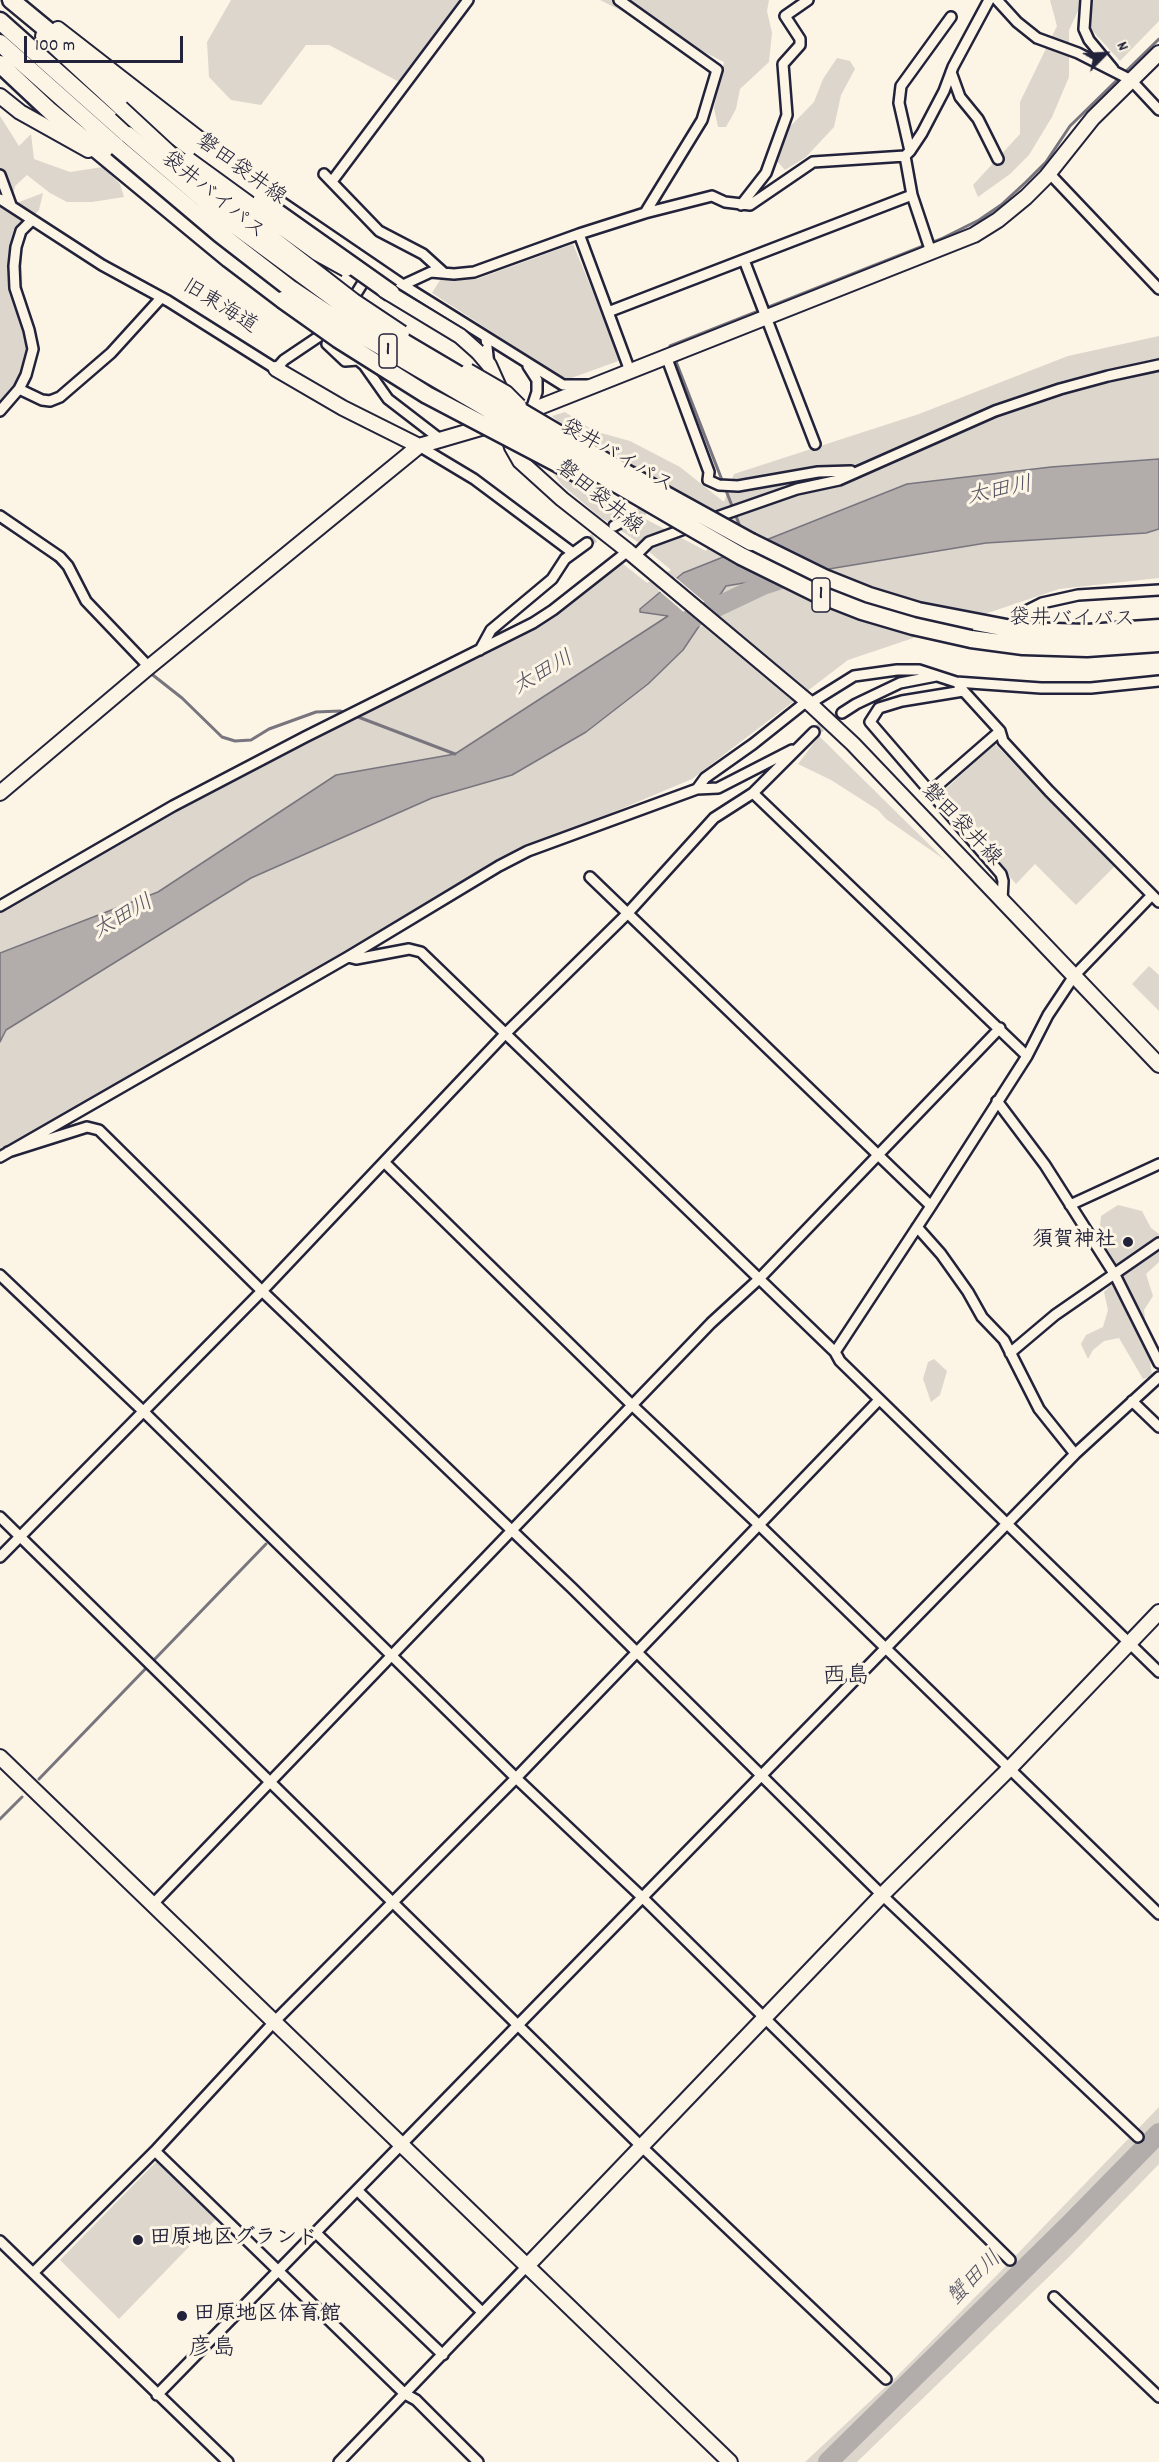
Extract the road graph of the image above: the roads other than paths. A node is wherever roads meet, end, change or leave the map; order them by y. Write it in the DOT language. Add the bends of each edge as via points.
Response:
graph roads {
  1 [pos="4,0"];
  2 [pos="11,0"];
  3 [pos="21,0"];
  4 [pos="468,0"];
  5 [pos="619,0"];
  6 [pos="808,0"];
  7 [pos="989,0"];
  8 [pos="997,0"];
  9 [pos="1086,0"];
  10 [pos="951,17"];
  11 [pos="0,21"];
  12 [pos="0,43"];
  13 [pos="1159,53"];
  14 [pos="0,64"];
  15 [pos="951,72"];
  16 [pos="1117,73"];
  17 [pos="1131,80"];
  18 [pos="0,96"];
  19 [pos="121,108"];
  20 [pos="1159,110"];
  21 [pos="122,141"];
  22 [pos="907,153"];
  23 [pos="998,159"];
  24 [pos="126,172"];
  25 [pos="1049,173"];
  26 [pos="324,174"];
  27 [pos="0,175"];
  28 [pos="333,180"];
  29 [pos="912,195"];
  30 [pos="0,199"];
  31 [pos="268,199"];
  32 [pos="11,205"];
  33 [pos="741,205"];
  34 [pos="645,213"];
  35 [pos="32,220"];
  36 [pos="579,234"];
  37 [pos="930,252"];
  38 [pos="229,259"];
  39 [pos="744,260"];
  40 [pos="374,266"];
  41 [pos="444,273"];
  42 [pos="397,289"];
  43 [pos="1159,289"];
  44 [pos="161,298"];
  45 [pos="608,312"];
  46 [pos="766,317"];
  47 [pos="332,328"];
  48 [pos="486,338"];
  49 [pos="666,356"];
  50 [pos="527,364"];
  51 [pos="489,365"];
  52 [pos="1159,366"];
  53 [pos="276,369"];
  54 [pos="630,371"];
  55 [pos="594,385"];
  56 [pos="19,389"];
  57 [pos="0,411"];
  58 [pos="531,414"];
  59 [pos="504,421"];
  60 [pos="440,439"];
  61 [pos="815,444"];
  62 [pos="420,446"];
  63 [pos="869,467"];
  64 [pos="0,516"];
  65 [pos="625,520"];
  66 [pos="682,522"];
  67 [pos="614,526"];
  68 [pos="587,543"];
  69 [pos="573,554"];
  70 [pos="635,556"];
  71 [pos="1159,590"];
  72 [pos="1022,613"];
  73 [pos="1159,628"];
  74 [pos="1159,643"];
  75 [pos="479,651"];
  76 [pos="149,667"];
  77 [pos="936,676"];
  78 [pos="1159,681"];
  79 [pos="956,682"];
  80 [pos="963,691"];
  81 [pos="805,700"];
  82 [pos="842,714"];
  83 [pos="1000,731"];
  84 [pos="814,732"];
  85 [pos="800,746"];
  86 [pos="697,789"];
  87 [pos="930,792"];
  88 [pos="0,793"];
  89 [pos="753,793"];
  90 [pos="590,877"];
  91 [pos="1156,898"];
  92 [pos="1002,900"];
  93 [pos="0,906"];
  94 [pos="627,914"];
  95 [pos="348,957"];
  96 [pos="1074,976"];
  97 [pos="1000,1028"];
  98 [pos="505,1034"];
  99 [pos="1027,1056"];
  100 [pos="1159,1065"];
  101 [pos="998,1101"];
  102 [pos="4,1154"];
  103 [pos="878,1156"];
  104 [pos="384,1162"];
  105 [pos="1159,1164"];
  106 [pos="931,1206"];
  107 [pos="1070,1206"];
  108 [pos="917,1227"];
  109 [pos="1159,1243"];
  110 [pos="0,1275"];
  111 [pos="1115,1275"];
  112 [pos="759,1279"];
  113 [pos="262,1290"];
  114 [pos="835,1352"];
  115 [pos="1010,1353"];
  116 [pos="1159,1363"];
  117 [pos="1159,1377"];
  118 [pos="879,1400"];
  119 [pos="1132,1401"];
  120 [pos="633,1406"];
  121 [pos="143,1411"];
  122 [pos="1159,1426"];
  123 [pos="1075,1455"];
  124 [pos="0,1517"];
  125 [pos="758,1524"];
  126 [pos="1007,1524"];
  127 [pos="511,1530"];
  128 [pos="20,1536"];
  129 [pos="0,1557"];
  130 [pos="1159,1612"];
  131 [pos="1129,1643"];
  132 [pos="887,1649"];
  133 [pos="635,1652"];
  134 [pos="390,1656"];
  135 [pos="1159,1672"];
  136 [pos="0,1757"];
  137 [pos="1010,1768"];
  138 [pos="761,1776"];
  139 [pos="516,1778"];
  140 [pos="270,1782"];
  141 [pos="882,1895"];
  142 [pos="644,1899"];
  143 [pos="394,1902"];
  144 [pos="152,1905"];
  145 [pos="1159,1914"];
  146 [pos="765,2018"];
  147 [pos="274,2022"];
  148 [pos="519,2024"];
  149 [pos="1138,2138"];
  150 [pos="402,2146"];
  151 [pos="641,2146"];
  152 [pos="155,2151"];
  153 [pos="358,2191"];
  154 [pos="316,2233"];
  155 [pos="0,2241"];
  156 [pos="1010,2260"];
  157 [pos="526,2266"];
  158 [pos="278,2272"];
  159 [pos="33,2273"];
  160 [pos="1054,2297"];
  161 [pos="482,2313"];
  162 [pos="443,2355"];
  163 [pos="886,2379"];
  164 [pos="405,2394"];
  165 [pos="157,2395"];
  166 [pos="1159,2397"];
  167 [pos="228,2462"];
  168 [pos="339,2462"];
  169 [pos="478,2462"];
  170 [pos="730,2462"];
  1 -- 19 [label="street, 磐田袋井線"];
  2 -- 31 [label="highway" via="178,138"];
  3 -- 31 [label="street"];
  4 -- 28 [label="street"];
  5 -- 34 [label="street" via="717,70 702,120"];
  6 -- 33 [label="street" via="785,16 800,39 800,45 783,64 787,115 766,173"];
  7 -- 15 [label="street"];
  8 -- 16 [label="street" via="1037,38"];
  9 -- 16 [label="street" via="1086,34"];
  10 -- 22 [label="street" via="901,86 899,103"];
  11 -- 21 [label="highway, 1"];
  12 -- 21 [label="highway, 1"];
  13 -- 17 [label="street"];
  14 -- 24 [label="highway, 1" via="42,104"];
  15 -- 22 [label="street" via="933,112"];
  15 -- 23 [label="street" via="960,97 985,131"];
  16 -- 17 [label="street"];
  17 -- 20 [label="street"];
  17 -- 25 [label="street" via="1093,118"];
  18 -- 24 [label="street" via="20,112"];
  19 -- 42 [label="street, 磐田袋井線, bridge" via="317,253"];
  19 -- 58 [label="street, bridge" via="189,171 354,301 506,393"];
  21 -- 58 [label="highway, 袋井バイパス / 1, bridge" via="354,313"];
  21 -- 66 [label="highway, 袋井バイパス / 1, bridge" via="220,234 291,289 346,326"];
  22 -- 29 [label="street"];
  22 -- 33 [label="street" via="813,162 750,205"];
  24 -- 38 [label="highway, 1"];
  25 -- 37 [label="street" via="999,220 974,235"];
  25 -- 43 [label="street"];
  26 -- 28 [label="street"];
  27 -- 32 [label="street"];
  28 -- 41 [label="street" via="379,231 423,254"];
  29 -- 37 [label="street"];
  29 -- 39 [label="street"];
  30 -- 32 [label="street, 旧東海道"];
  31 -- 38 [label="street"];
  31 -- 40 [label="street"];
  31 -- 42 [label="highway, bridge"];
  32 -- 35 [label="street, 旧東海道"];
  33 -- 34 [label="street" via="712,196"];
  34 -- 36 [label="street"];
  35 -- 44 [label="street, 旧東海道"];
  35 -- 56 [label="street" via="21,231 14,266 15,288 33,349"];
  36 -- 41 [label="street" via="474,272"];
  36 -- 45 [label="street"];
  37 -- 46 [label="street"];
  38 -- 66 [label="highway, 1, bridge" via="338,339 427,395 559,466"];
  39 -- 45 [label="street"];
  39 -- 46 [label="street"];
  40 -- 42 [label="street"];
  40 -- 47 [label="street"];
  41 -- 42 [label="street" via="431,272"];
  42 -- 48 [label="street"];
  42 -- 51 [label="street, 磐田袋井線, bridge" via="460,336"];
  44 -- 53 [label="street, 旧東海道"];
  44 -- 56 [label="street" via="111,353 60,397 42,400"];
  45 -- 54 [label="street"];
  46 -- 49 [label="street"];
  46 -- 61 [label="street"];
  47 -- 53 [label="street"];
  47 -- 60 [label="street" via="327,344 345,361 358,360 364,365 388,399"];
  48 -- 50 [label="street"];
  48 -- 51 [label="street"];
  49 -- 54 [label="street"];
  49 -- 63 [label="street" via="709,472 708,480 738,486"];
  50 -- 55 [label="street" via="563,385"];
  50 -- 58 [label="street" via="537,380"];
  51 -- 59 [label="street, 磐田袋井線" via="501,388"];
  52 -- 63 [label="street" via="1060,389 995,411"];
  53 -- 62 [label="street, 旧東海道"];
  54 -- 55 [label="street"];
  55 -- 58 [label="street"];
  56 -- 57 [label="street"];
  58 -- 59 [label="street"];
  58 -- 73 [label="highway, 袋井バイパス / 1, bridge" via="751,542 869,596 918,611 1022,631 1087,633"];
  59 -- 60 [label="street"];
  59 -- 70 [label="street, 磐田袋井線" via="520,461"];
  60 -- 62 [label="street"];
  62 -- 69 [label="street" via="474,479"];
  62 -- 76 [label="street"];
  63 -- 70 [label="street" via="649,542"];
  64 -- 76 [label="street" via="60,557 86,601"];
  65 -- 67 [label="street"];
  66 -- 74 [label="highway, 袋井バイパス / 1, bridge" via="816,593 914,626 1023,646 1087,648"];
  68 -- 69 [label="street"];
  69 -- 75 [label="street" via="552,579 491,630"];
  70 -- 75 [label="street" via="553,610"];
  70 -- 81 [label="street, 磐田袋井線"];
  71 -- 72 [label="street" via="1078,595 1042,603"];
  75 -- 93 [label="street" via="183,801"];
  76 -- 88 [label="street"];
  77 -- 79 [label="street"];
  77 -- 81 [label="street" via="919,670 854,676"];
  77 -- 82 [label="street" via="900,683"];
  78 -- 79 [label="street" via="1091,688"];
  79 -- 80 [label="street"];
  80 -- 83 [label="street"];
  80 -- 87 [label="street" via="879,708 870,722"];
  81 -- 86 [label="street" via="705,778"];
  81 -- 92 [label="street, 磐田袋井線" via="853,744"];
  83 -- 87 [label="street"];
  83 -- 91 [label="street" via="1003,741 1049,791"];
  84 -- 85 [label="street"];
  85 -- 86 [label="street" via="718,788"];
  85 -- 89 [label="street"];
  86 -- 95 [label="street" via="528,851"];
  87 -- 92 [label="street" via="1001,874"];
  89 -- 94 [label="street" via="714,818"];
  89 -- 97 [label="street"];
  90 -- 94 [label="street"];
  91 -- 96 [label="street"];
  92 -- 96 [label="street, 磐田袋井線"];
  94 -- 98 [label="street"];
  94 -- 103 [label="street"];
  95 -- 98 [label="street" via="356,959 409,949 421,952"];
  95 -- 102 [label="street"];
  96 -- 99 [label="street"];
  96 -- 100 [label="street, 磐田袋井線"];
  97 -- 99 [label="street"];
  97 -- 103 [label="street"];
  98 -- 104 [label="street"];
  98 -- 112 [label="street"];
  99 -- 101 [label="street"];
  101 -- 106 [label="street"];
  101 -- 107 [label="street"];
  102 -- 113 [label="street" via="94,1127"];
  103 -- 106 [label="street"];
  103 -- 112 [label="street"];
  104 -- 113 [label="street"];
  104 -- 120 [label="street"];
  105 -- 107 [label="street"];
  106 -- 108 [label="street"];
  107 -- 111 [label="street"];
  108 -- 114 [label="street"];
  108 -- 115 [label="street" via="941,1254"];
  109 -- 111 [label="street"];
  110 -- 121 [label="street"];
  111 -- 115 [label="street" via="1055,1315"];
  111 -- 116 [label="street"];
  112 -- 114 [label="street"];
  112 -- 120 [label="street" via="711,1323"];
  113 -- 121 [label="street"];
  113 -- 127 [label="street"];
  114 -- 118 [label="street"];
  115 -- 123 [label="street" via="1039,1409"];
  117 -- 119 [label="street"];
  118 -- 125 [label="street"];
  118 -- 126 [label="street"];
  119 -- 122 [label="street"];
  119 -- 123 [label="street"];
  120 -- 125 [label="street"];
  120 -- 127 [label="street"];
  121 -- 128 [label="street"];
  121 -- 134 [label="street"];
  123 -- 126 [label="street"];
  124 -- 128 [label="street"];
  125 -- 132 [label="street"];
  125 -- 133 [label="street"];
  126 -- 131 [label="street"];
  126 -- 132 [label="street"];
  127 -- 133 [label="street"];
  127 -- 134 [label="street"];
  128 -- 129 [label="street"];
  128 -- 140 [label="street"];
  130 -- 131 [label="street"];
  131 -- 135 [label="street"];
  131 -- 137 [label="street"];
  132 -- 137 [label="street"];
  132 -- 138 [label="street"];
  133 -- 138 [label="street"];
  133 -- 139 [label="street"];
  134 -- 139 [label="street"];
  134 -- 140 [label="street"];
  136 -- 144 [label="street"];
  137 -- 141 [label="street"];
  137 -- 145 [label="street"];
  138 -- 141 [label="street"];
  138 -- 142 [label="street"];
  139 -- 142 [label="street"];
  139 -- 143 [label="street"];
  140 -- 143 [label="street"];
  140 -- 144 [label="street"];
  141 -- 146 [label="street"];
  141 -- 149 [label="street"];
  142 -- 146 [label="street"];
  142 -- 148 [label="street"];
  143 -- 147 [label="street"];
  143 -- 148 [label="street"];
  144 -- 147 [label="street"];
  146 -- 151 [label="street"];
  146 -- 156 [label="street"];
  147 -- 150 [label="street"];
  147 -- 152 [label="street"];
  148 -- 150 [label="street"];
  148 -- 151 [label="street"];
  150 -- 153 [label="street"];
  150 -- 157 [label="street"];
  151 -- 157 [label="street"];
  151 -- 163 [label="street"];
  152 -- 158 [label="street"];
  152 -- 159 [label="street"];
  153 -- 154 [label="street"];
  153 -- 161 [label="street"];
  154 -- 158 [label="street"];
  154 -- 162 [label="street"];
  155 -- 159 [label="street"];
  157 -- 161 [label="street"];
  157 -- 170 [label="street"];
  158 -- 164 [label="street"];
  158 -- 165 [label="street"];
  159 -- 165 [label="street"];
  160 -- 166 [label="street"];
  161 -- 162 [label="street"];
  162 -- 164 [label="street"];
  164 -- 168 [label="street"];
  164 -- 169 [label="street" via="416,2400"];
  165 -- 167 [label="street"];
}
